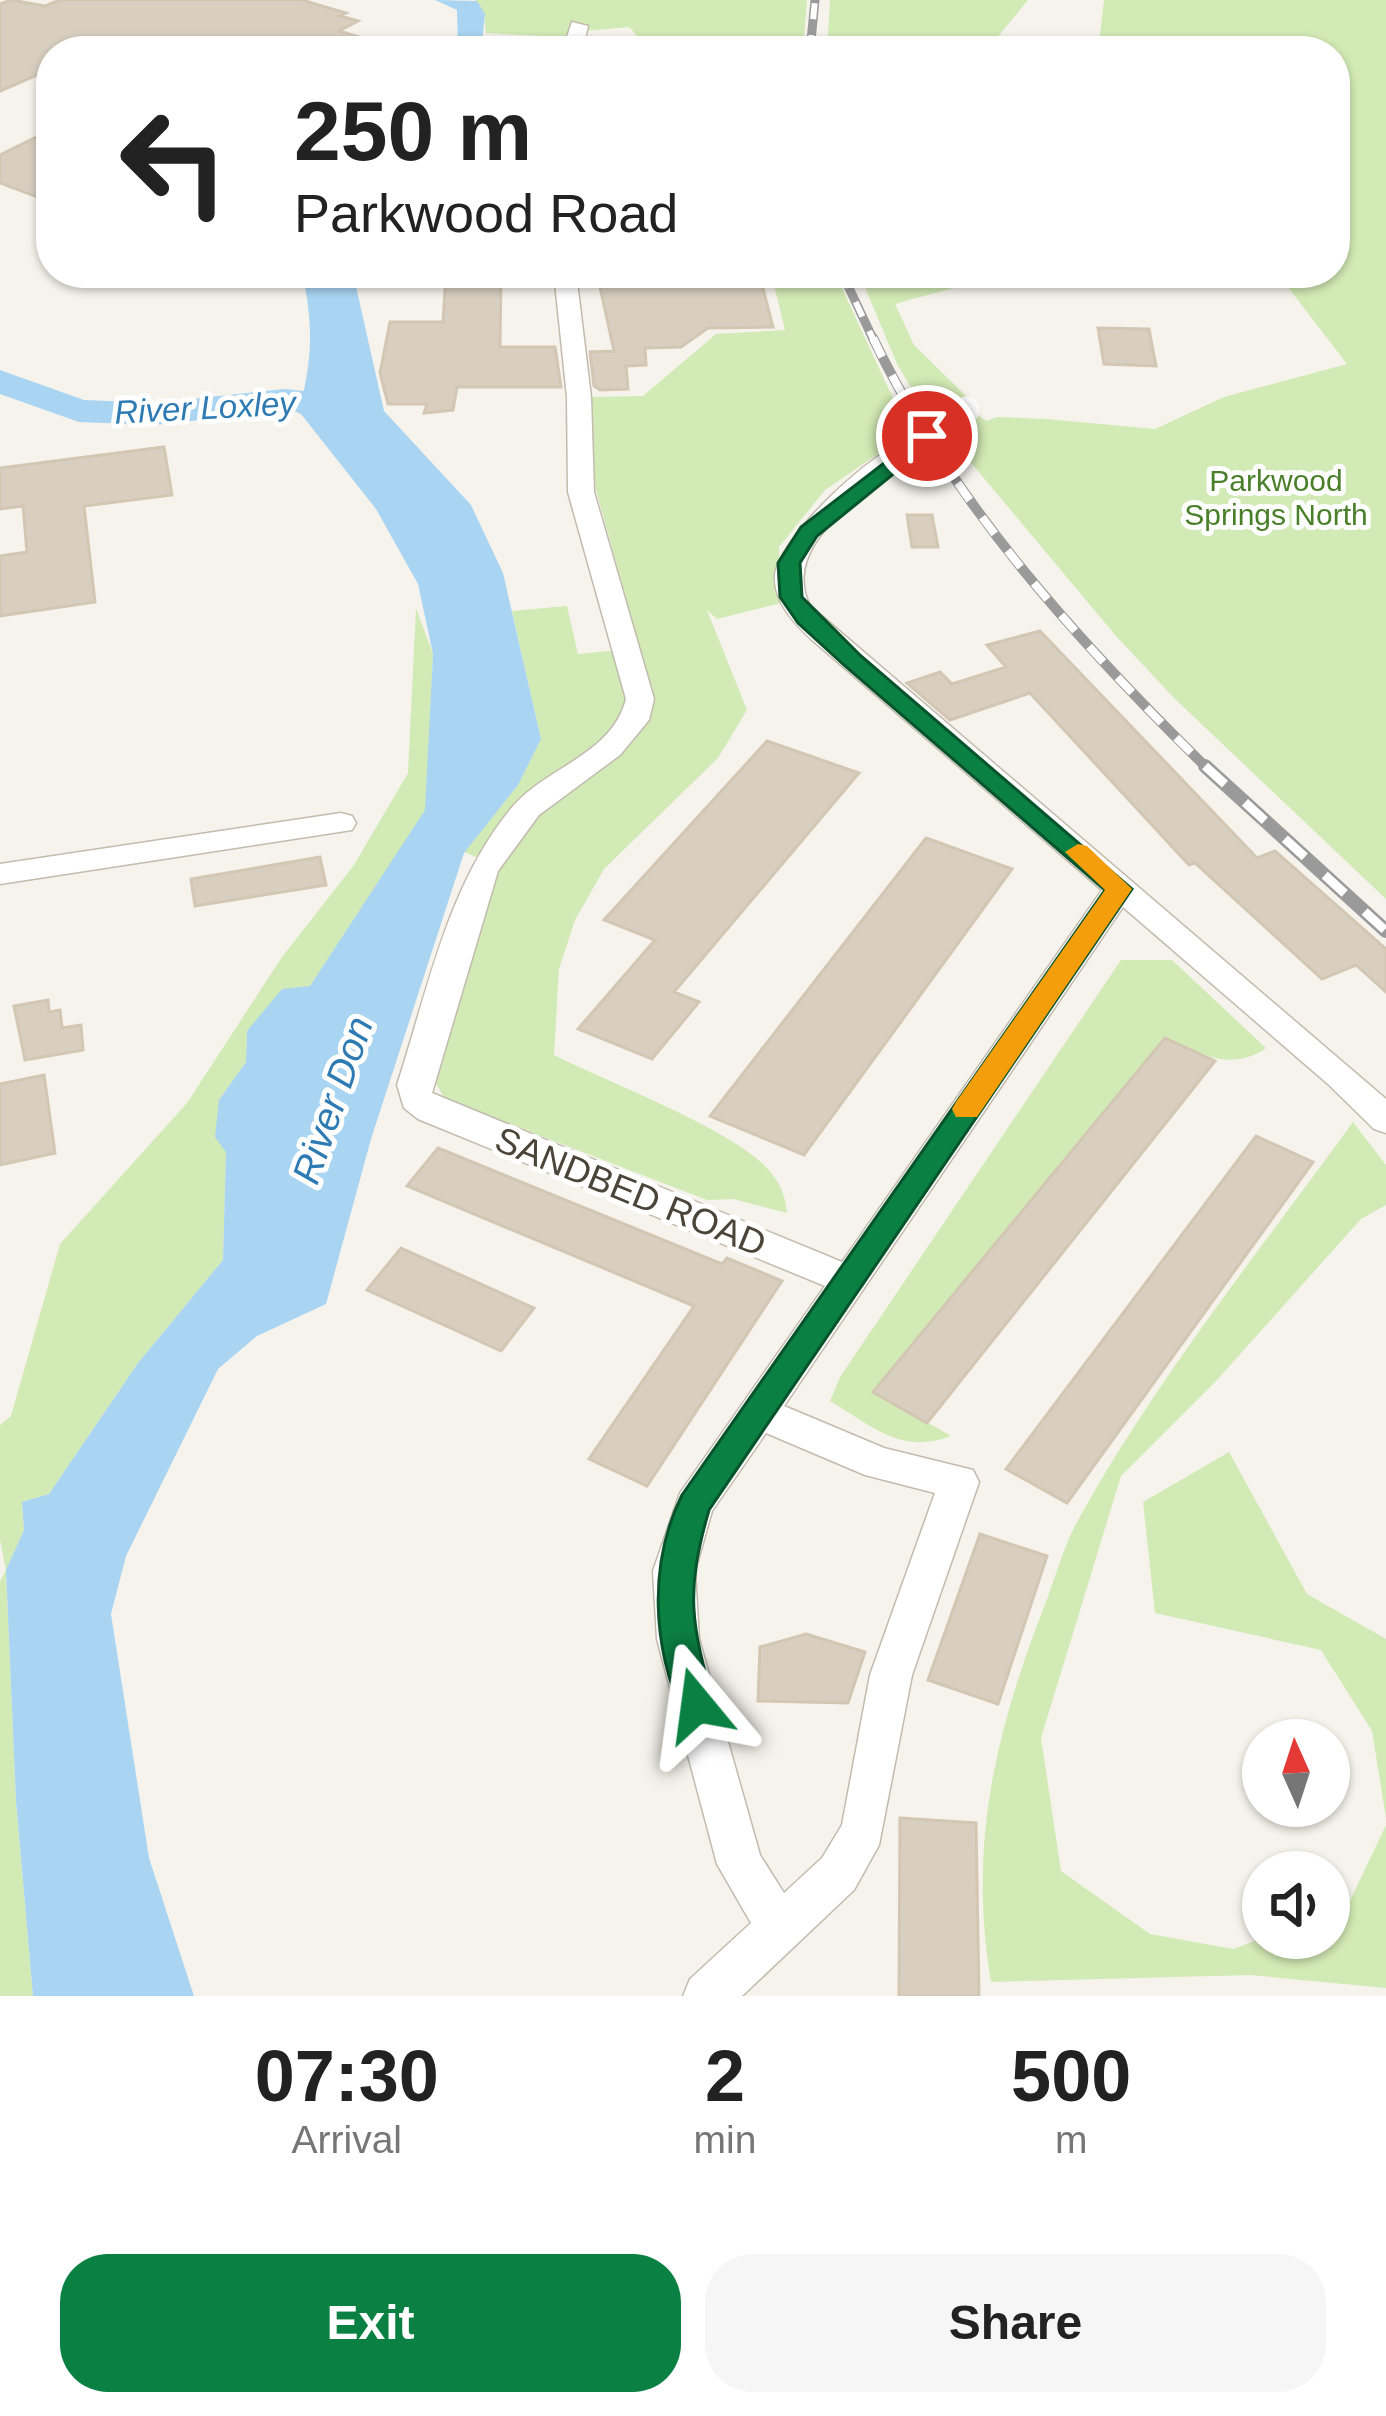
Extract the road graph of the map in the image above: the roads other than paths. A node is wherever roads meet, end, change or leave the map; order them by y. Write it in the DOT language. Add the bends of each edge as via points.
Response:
graph roads {
  1 [pos="579,26"];
  2 [pos="576,36"];
  3 [pos="568,288"];
  4 [pos="966,410"];
  5 [pos="341,823"];
  6 [pos="0,874"];
  7 [pos="1119,889"];
  8 [pos="1386,1120"];
  9 [pos="849,1280"];
  10 [pos="759,1413"];
  11 [pos="779,1926"];
  12 [pos="707,1996"];
  1 -- 2 [label="street"];
  3 -- 9 [label="street, SANDBED ROAD" via="580,492 640,699 635,720 610,749 528,808 483,868 416,1099"];
  4 -- 7 [label="street, bridge" via="808,532 789,563 791,597 853,661"];
  5 -- 6 [label="street"];
  7 -- 8 [label="street"];
  7 -- 9 [label="street"];
  9 -- 10 [label="street"];
  10 -- 11 [label="street" via="694,1505 674,1571 678,1640 740,1864"];
  10 -- 11 [label="street" via="879,1463 959,1482 891,1675 863,1830 838,1874"];
  11 -- 12 [label="street"];
}
